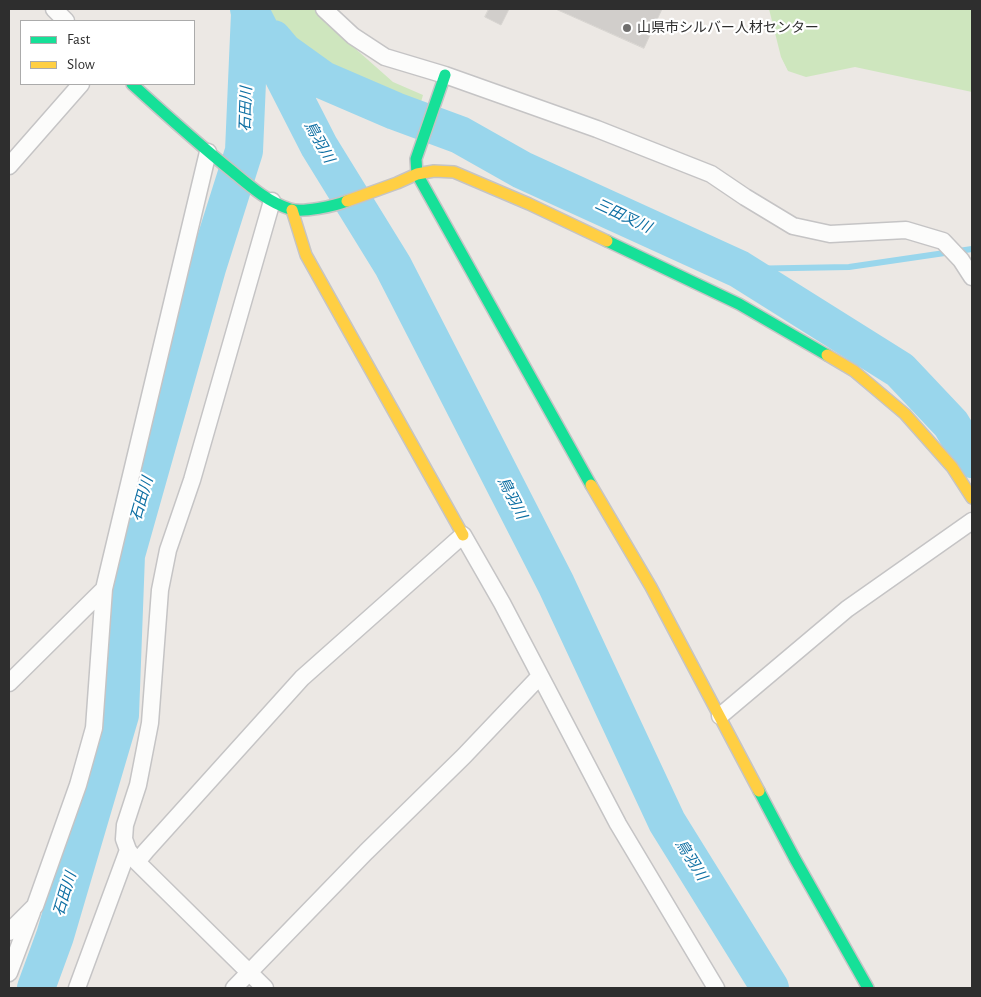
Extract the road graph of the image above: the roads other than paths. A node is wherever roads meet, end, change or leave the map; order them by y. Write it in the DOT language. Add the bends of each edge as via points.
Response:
graph roads {
  1 [pos="54,9"];
  2 [pos="324,9"];
  3 [pos="65,20"];
  4 [pos="443,80"];
  5 [pos="80,85"];
  6 [pos="133,85"];
  7 [pos="212,156"];
  8 [pos="9,166"];
  9 [pos="417,174"];
  10 [pos="269,200"];
  11 [pos="292,210"];
  12 [pos="972,276"];
  13 [pos="972,498"];
  14 [pos="972,522"];
  15 [pos="463,535"];
  16 [pos="104,589"];
  17 [pos="540,676"];
  18 [pos="9,683"];
  19 [pos="720,716"];
  20 [pos="132,856"];
  21 [pos="35,906"];
  22 [pos="9,932"];
  23 [pos="248,972"];
  24 [pos="9,973"];
  25 [pos="77,988"];
  26 [pos="234,988"];
  27 [pos="265,988"];
  28 [pos="716,988"];
  29 [pos="868,988"];
  1 -- 3 [label="street"];
  2 -- 4 [label="street" via="353,36 384,57"];
  4 -- 9 [label="street" via="416,159"];
  4 -- 12 [label="street" via="597,129 711,174 793,226 830,234 906,230 943,240"];
  5 -- 8 [label="street"];
  6 -- 7 [label="street"];
  7 -- 10 [label="street"];
  7 -- 16 [label="street"];
  9 -- 11 [label="street" via="339,204"];
  9 -- 13 [label="street" via="454,172 739,304 854,372 905,414 952,467"];
  9 -- 19 [label="street" via="579,465 652,587"];
  10 -- 11 [label="street"];
  10 -- 20 [label="street" via="192,480 168,550 160,590 150,723 138,785 125,825 124,839"];
  11 -- 15 [label="street" via="306,255"];
  14 -- 19 [label="street" via="847,609"];
  15 -- 17 [label="street"];
  15 -- 20 [label="street" via="302,678 146,851"];
  16 -- 18 [label="street"];
  16 -- 21 [label="street" via="94,728 78,785"];
  17 -- 23 [label="street"];
  17 -- 28 [label="street" via="618,824"];
  19 -- 29 [label="street"];
  20 -- 23 [label="street"];
  20 -- 25 [label="street"];
  21 -- 22 [label="street"];
  21 -- 24 [label="street"];
  23 -- 26 [label="street"];
  23 -- 27 [label="street"];
}
